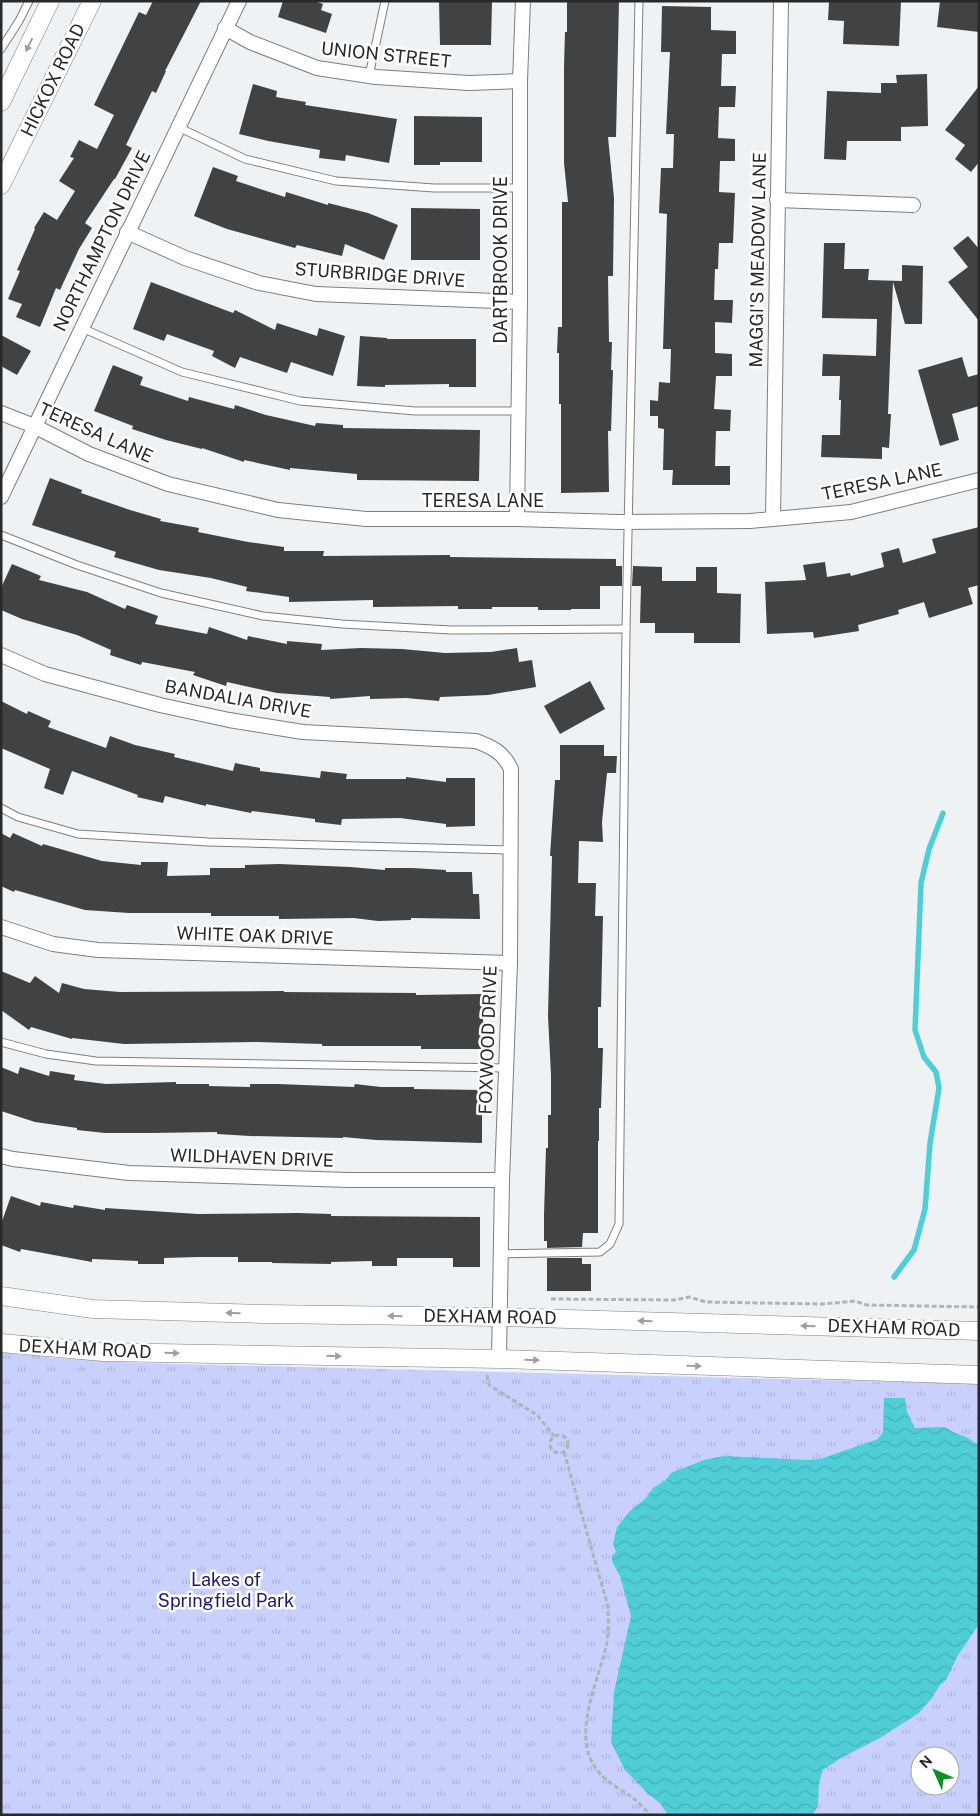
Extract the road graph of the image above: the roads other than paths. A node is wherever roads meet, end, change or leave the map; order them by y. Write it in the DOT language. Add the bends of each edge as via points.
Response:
graph roads {
  1 [pos="29,1"];
  2 [pos="50,1"];
  3 [pos="92,1"];
  4 [pos="239,1"];
  5 [pos="385,1"];
  6 [pos="523,1"];
  7 [pos="640,1"];
  8 [pos="781,1"];
  9 [pos="225,28"];
  10 [pos="1,49"];
  11 [pos="369,76"];
  12 [pos="520,81"];
  13 [pos="1,102"];
  14 [pos="178,127"];
  15 [pos="6,164"];
  16 [pos="1,185"];
  17 [pos="520,188"];
  18 [pos="777,200"];
  19 [pos="913,205"];
  20 [pos="127,232"];
  21 [pos="520,302"];
  22 [pos="82,328"];
  23 [pos="518,411"];
  24 [pos="1,413"];
  25 [pos="34,426"];
  26 [pos="979,480"];
  27 [pos="1,497"];
  28 [pos="517,519"];
  29 [pos="773,519"];
  30 [pos="629,522"];
  31 [pos="1,535"];
  32 [pos="626,629"];
  33 [pos="1,655"];
  34 [pos="476,741"];
  35 [pos="1,808"];
  36 [pos="510,850"];
  37 [pos="1,928"];
  38 [pos="510,963"];
  39 [pos="1,1042"];
  40 [pos="506,1068"];
  41 [pos="1,1156"];
  42 [pos="502,1180"];
  43 [pos="501,1254"];
  44 [pos="1,1296"];
  45 [pos="500,1317"];
  46 [pos="979,1331"];
  47 [pos="1,1343"];
  48 [pos="493,1359"];
  49 [pos="979,1375"];
  1 -- 10 [label="lane"];
  2 -- 13 [label="street, HICKOX ROAD, one-way"];
  3 -- 15 [label="street, HICKOX ROAD"];
  4 -- 9 [label="street, NORTHAMPTON DRIVE"];
  5 -- 11 [label="lane"];
  6 -- 12 [label="street, DARTBROOK DRIVE"];
  7 -- 30 [label="lane"];
  8 -- 18 [label="street, MAGGI'S MEADOW LANE"];
  9 -- 11 [label="street, UNION STREET" via="250,42 317,68"];
  9 -- 14 [label="street, NORTHAMPTON DRIVE"];
  11 -- 12 [label="street, UNION STREET" via="469,83"];
  12 -- 17 [label="street, DARTBROOK DRIVE"];
  14 -- 17 [label="lane" via="244,159 336,181 434,188"];
  14 -- 20 [label="street, NORTHAMPTON DRIVE"];
  15 -- 16 [label="street, HICKOX ROAD"];
  17 -- 21 [label="street, DARTBROOK DRIVE"];
  18 -- 19 [label="street"];
  18 -- 29 [label="street, MAGGI'S MEADOW LANE"];
  20 -- 21 [label="street, STURBRIDGE DRIVE" via="185,258 259,283 316,294"];
  20 -- 22 [label="street, NORTHAMPTON DRIVE"];
  21 -- 23 [label="street, DARTBROOK DRIVE"];
  22 -- 23 [label="lane" via="182,372 300,401 415,411"];
  22 -- 25 [label="street, NORTHAMPTON DRIVE"];
  23 -- 28 [label="street, DARTBROOK DRIVE"];
  24 -- 25 [label="street, TERESA LANE"];
  25 -- 27 [label="street, NORTHAMPTON DRIVE"];
  25 -- 28 [label="street, TERESA LANE" via="89,454 168,484 278,510 366,520"];
  26 -- 29 [label="street, TERESA LANE" via="851,512"];
  28 -- 30 [label="street, TERESA LANE"];
  29 -- 30 [label="street, TERESA LANE"];
  30 -- 32 [label="lane"];
  31 -- 32 [label="lane" via="76,565 161,593 263,616 451,630"];
  32 -- 43 [label="lane" via="619,1224 610,1244 600,1252"];
  33 -- 34 [label="street, BANDALIA DRIVE" via="45,674 229,720 303,732"];
  34 -- 36 [label="street, FOXWOOD DRIVE" via="496,749 511,769"];
  35 -- 36 [label="lane" via="18,817 78,834 208,842"];
  36 -- 38 [label="street, FOXWOOD DRIVE"];
  37 -- 38 [label="street, WHITE OAK DRIVE" via="53,944 98,950"];
  38 -- 40 [label="street, FOXWOOD DRIVE"];
  39 -- 40 [label="lane" via="46,1054 96,1061"];
  40 -- 42 [label="street, FOXWOOD DRIVE"];
  41 -- 42 [label="street, WILDHAVEN DRIVE" via="129,1173 349,1180"];
  42 -- 43 [label="street, FOXWOOD DRIVE"];
  43 -- 45 [label="street, FOXWOOD DRIVE"];
  45 -- 44 [label="street, DEXHAM ROAD, one-way" via="93,1309"];
  46 -- 45 [label="street, DEXHAM ROAD, one-way"];
  45 -- 48 [label="street, FOXWOOD DRIVE"];
  47 -- 48 [label="street, DEXHAM ROAD, one-way" via="103,1352"];
  48 -- 49 [label="street, DEXHAM ROAD, one-way"];
}
